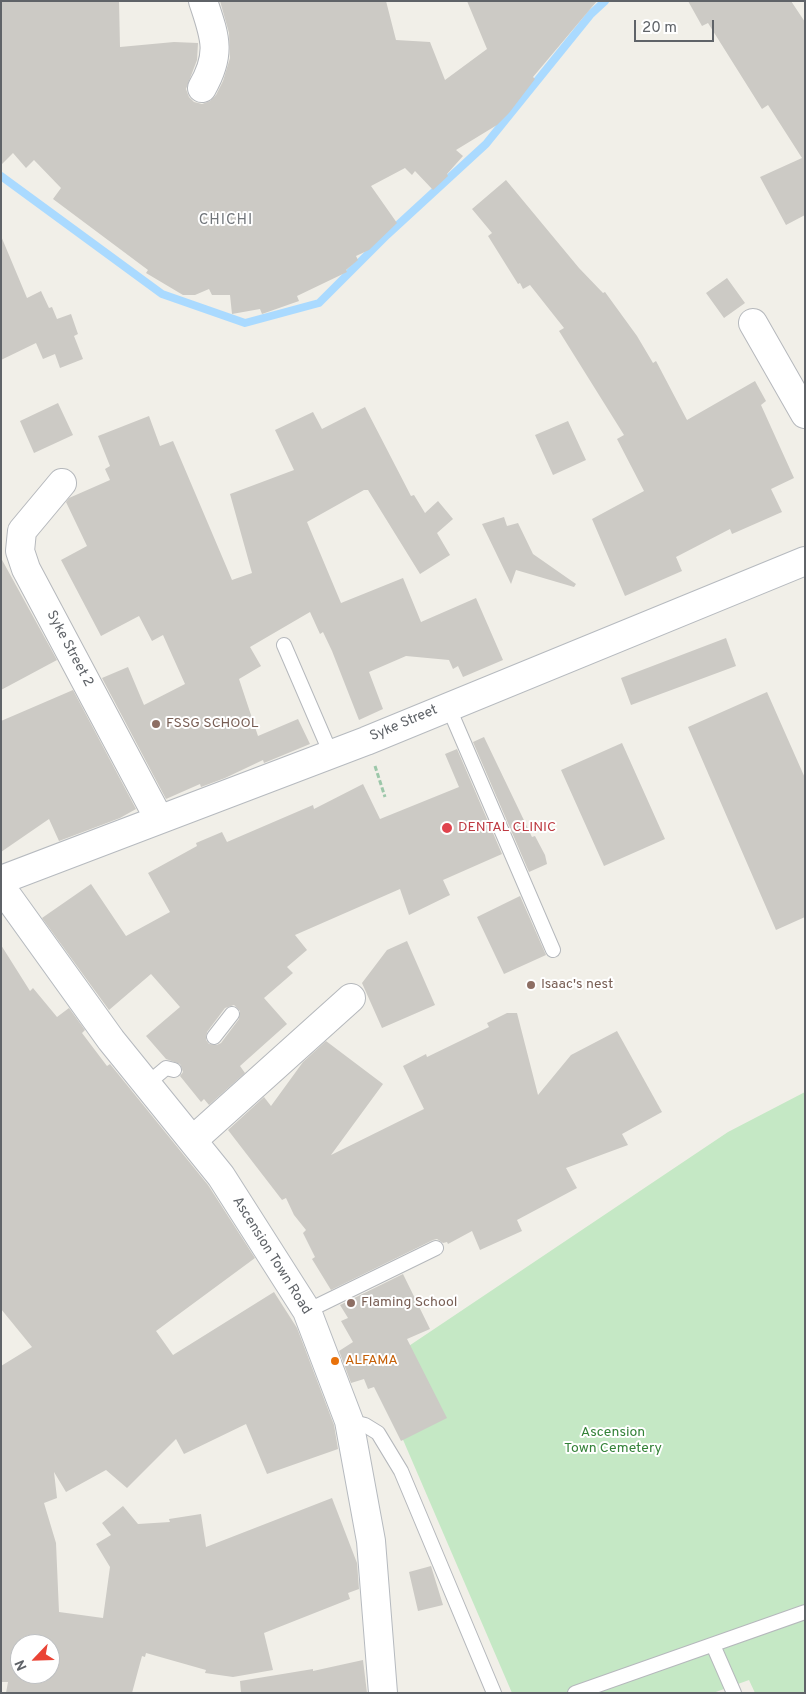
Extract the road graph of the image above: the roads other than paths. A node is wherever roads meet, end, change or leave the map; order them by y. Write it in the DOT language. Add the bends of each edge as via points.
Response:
graph roads {
  1 [pos="203,1"];
  2 [pos="202,88"];
  3 [pos="754,323"];
  4 [pos="805,414"];
  5 [pos="62,483"];
  6 [pos="805,561"];
  7 [pos="284,645"];
  8 [pos="448,706"];
  9 [pos="331,754"];
  10 [pos="159,819"];
  11 [pos="1,880"];
  12 [pos="1,887"];
  13 [pos="553,950"];
  14 [pos="351,998"];
  15 [pos="232,1014"];
  16 [pos="214,1037"];
  17 [pos="174,1070"];
  18 [pos="147,1084"];
  19 [pos="193,1140"];
  20 [pos="436,1248"];
  21 [pos="307,1311"];
  22 [pos="349,1421"];
  23 [pos="805,1612"];
  24 [pos="713,1645"];
  25 [pos="383,1693"];
  26 [pos="494,1693"];
  27 [pos="575,1693"];
  28 [pos="734,1693"];
  1 -- 2 [label="main road" via="215,45 214,63"];
  3 -- 4 [label="main road"];
  5 -- 10 [label="main road, Syke Street 2" via="22,532 20,551 26,569"];
  6 -- 8 [label="main road, Syke Street"];
  7 -- 9 [label="lane"];
  8 -- 9 [label="main road, Syke Street"];
  8 -- 13 [label="lane"];
  9 -- 10 [label="main road, Syke Street"];
  10 -- 11 [label="main road, Syke Street"];
  12 -- 18 [label="main road, Ascension Town Road" via="111,1040"];
  14 -- 19 [label="main road"];
  15 -- 16 [label="lane"];
  17 -- 18 [label="lane" via="166,1068"];
  18 -- 19 [label="main road, Ascension Town Road"];
  19 -- 21 [label="main road, Ascension Town Road" via="222,1176"];
  20 -- 21 [label="lane"];
  21 -- 22 [label="main road, Ascension Town Road"];
  22 -- 25 [label="main road, Ascension Town Road" via="371,1541"];
  22 -- 26 [label="lane" via="365,1424 378,1433 401,1471"];
  23 -- 24 [label="lane"];
  24 -- 27 [label="lane"];
  24 -- 28 [label="lane"];
}
